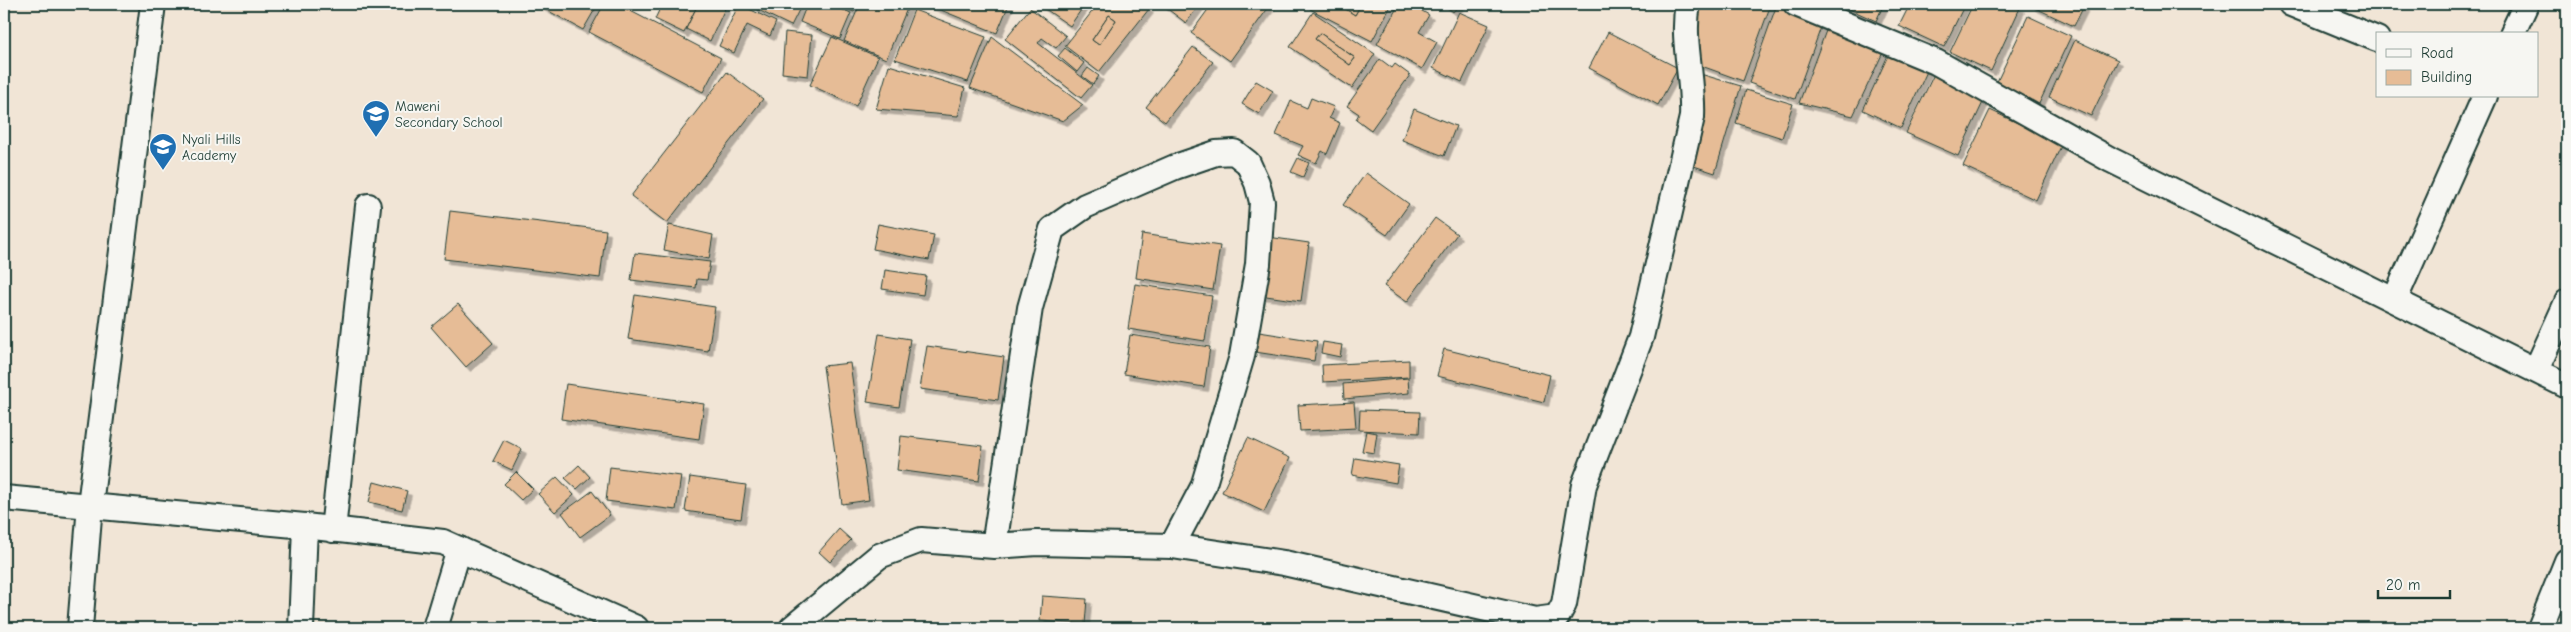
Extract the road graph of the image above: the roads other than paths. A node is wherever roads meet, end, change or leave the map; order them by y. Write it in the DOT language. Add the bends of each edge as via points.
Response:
graph roads {
  1 [pos="153,4"];
  2 [pos="1688,4"];
  3 [pos="1796,4"];
  4 [pos="2291,4"];
  5 [pos="2526,4"];
  6 [pos="2513,32"];
  7 [pos="2376,39"];
  8 [pos="2484,98"];
  9 [pos="368,206"];
  10 [pos="2395,299"];
  11 [pos="2567,302"];
  12 [pos="2536,370"];
  13 [pos="2567,386"];
  14 [pos="4,498"];
  15 [pos="90,505"];
  16 [pos="305,526"];
  17 [pos="333,530"];
  18 [pos="994,546"];
  19 [pos="1172,546"];
  20 [pos="459,550"];
  21 [pos="2567,560"];
  22 [pos="80,628"];
  23 [pos="301,628"];
  24 [pos="435,628"];
  25 [pos="636,628"];
  26 [pos="792,628"];
  27 [pos="2540,628"];
  1 -- 15 [label="street"];
  2 -- 19 [label="street" via="1685,22 1694,92 1692,117 1641,337 1584,485 1564,604 1557,617 1535,620 1284,563"];
  3 -- 10 [label="street" via="1936,62 2111,160"];
  4 -- 7 [label="street"];
  5 -- 6 [label="street"];
  8 -- 10 [label="street"];
  9 -- 17 [label="street"];
  10 -- 12 [label="street"];
  11 -- 12 [label="street"];
  12 -- 13 [label="street"];
  14 -- 15 [label="street"];
  15 -- 16 [label="street"];
  15 -- 22 [label="street"];
  16 -- 17 [label="street"];
  16 -- 23 [label="street"];
  17 -- 20 [label="street" via="443,542"];
  18 -- 19 [label="street" via="1037,543"];
  18 -- 19 [label="street" via="1030,308 1052,229 1085,206 1175,167 1216,153 1234,152 1248,163 1262,202 1258,264 1242,356 1203,487"];
  18 -- 26 [label="street" via="921,540 879,556"];
  20 -- 24 [label="street"];
  20 -- 25 [label="street"];
  21 -- 27 [label="street"];
}
